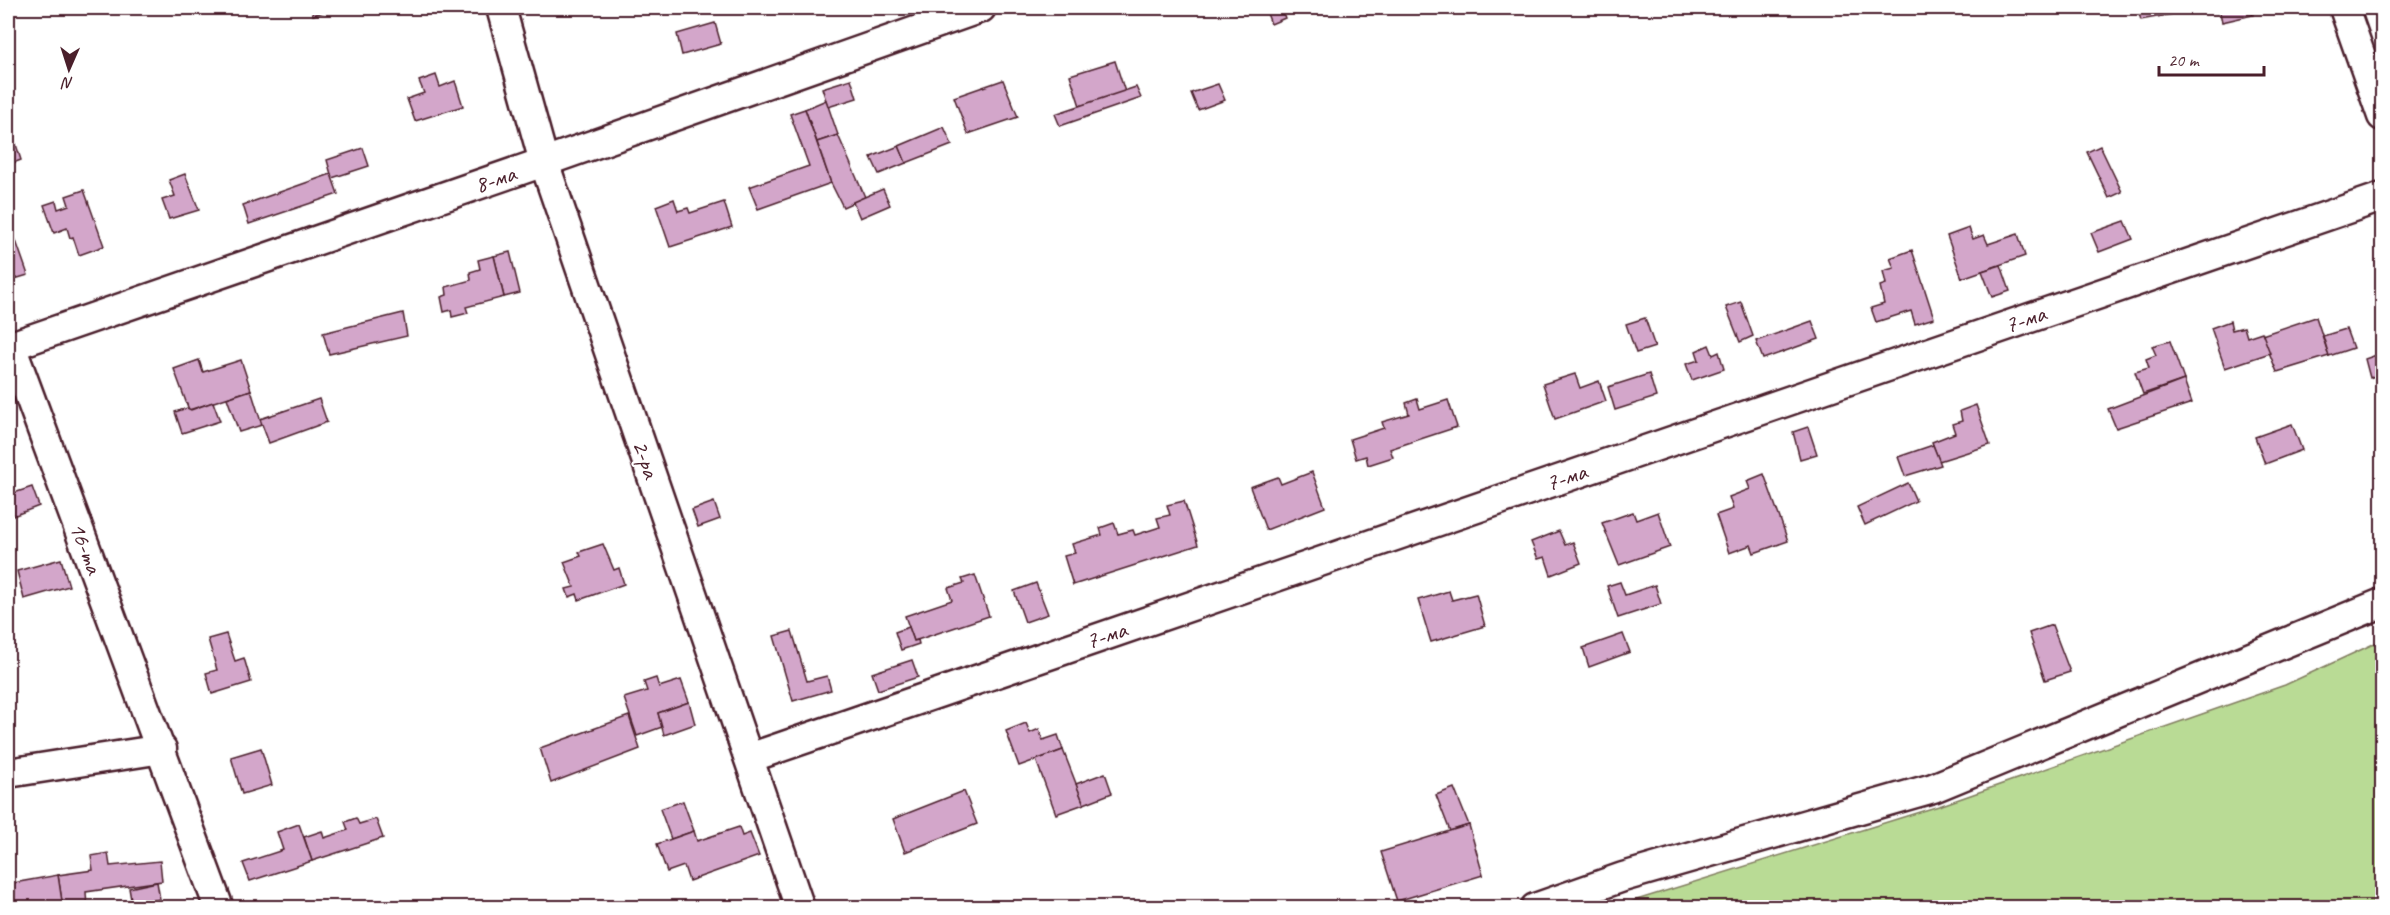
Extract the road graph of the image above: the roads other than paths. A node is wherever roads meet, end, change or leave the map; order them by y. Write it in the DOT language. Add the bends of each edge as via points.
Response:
graph roads {
  1 [pos="501,8"];
  2 [pos="981,8"];
  3 [pos="2344,8"];
  4 [pos="2382,116"];
  5 [pos="544,162"];
  6 [pos="2382,197"];
  7 [pos="9,346"];
  8 [pos="2382,603"];
  9 [pos="162,749"];
  10 [pos="749,758"];
  11 [pos="8,773"];
  12 [pos="219,908"];
  13 [pos="800,908"];
  14 [pos="1535,908"];
  1 -- 5 [label="street, 2-ра"];
  2 -- 5 [label="street, 8-ма"];
  3 -- 4 [label="street"];
  5 -- 7 [label="street, 8-ма"];
  5 -- 10 [label="street, 2-ра"];
  6 -- 10 [label="street, 7-ма"];
  7 -- 9 [label="street, 16-та"];
  8 -- 14 [label="street" via="1933,788 1623,877"];
  9 -- 11 [label="street"];
  9 -- 12 [label="street, 16-та"];
  10 -- 13 [label="street, 2-ра"];
}
